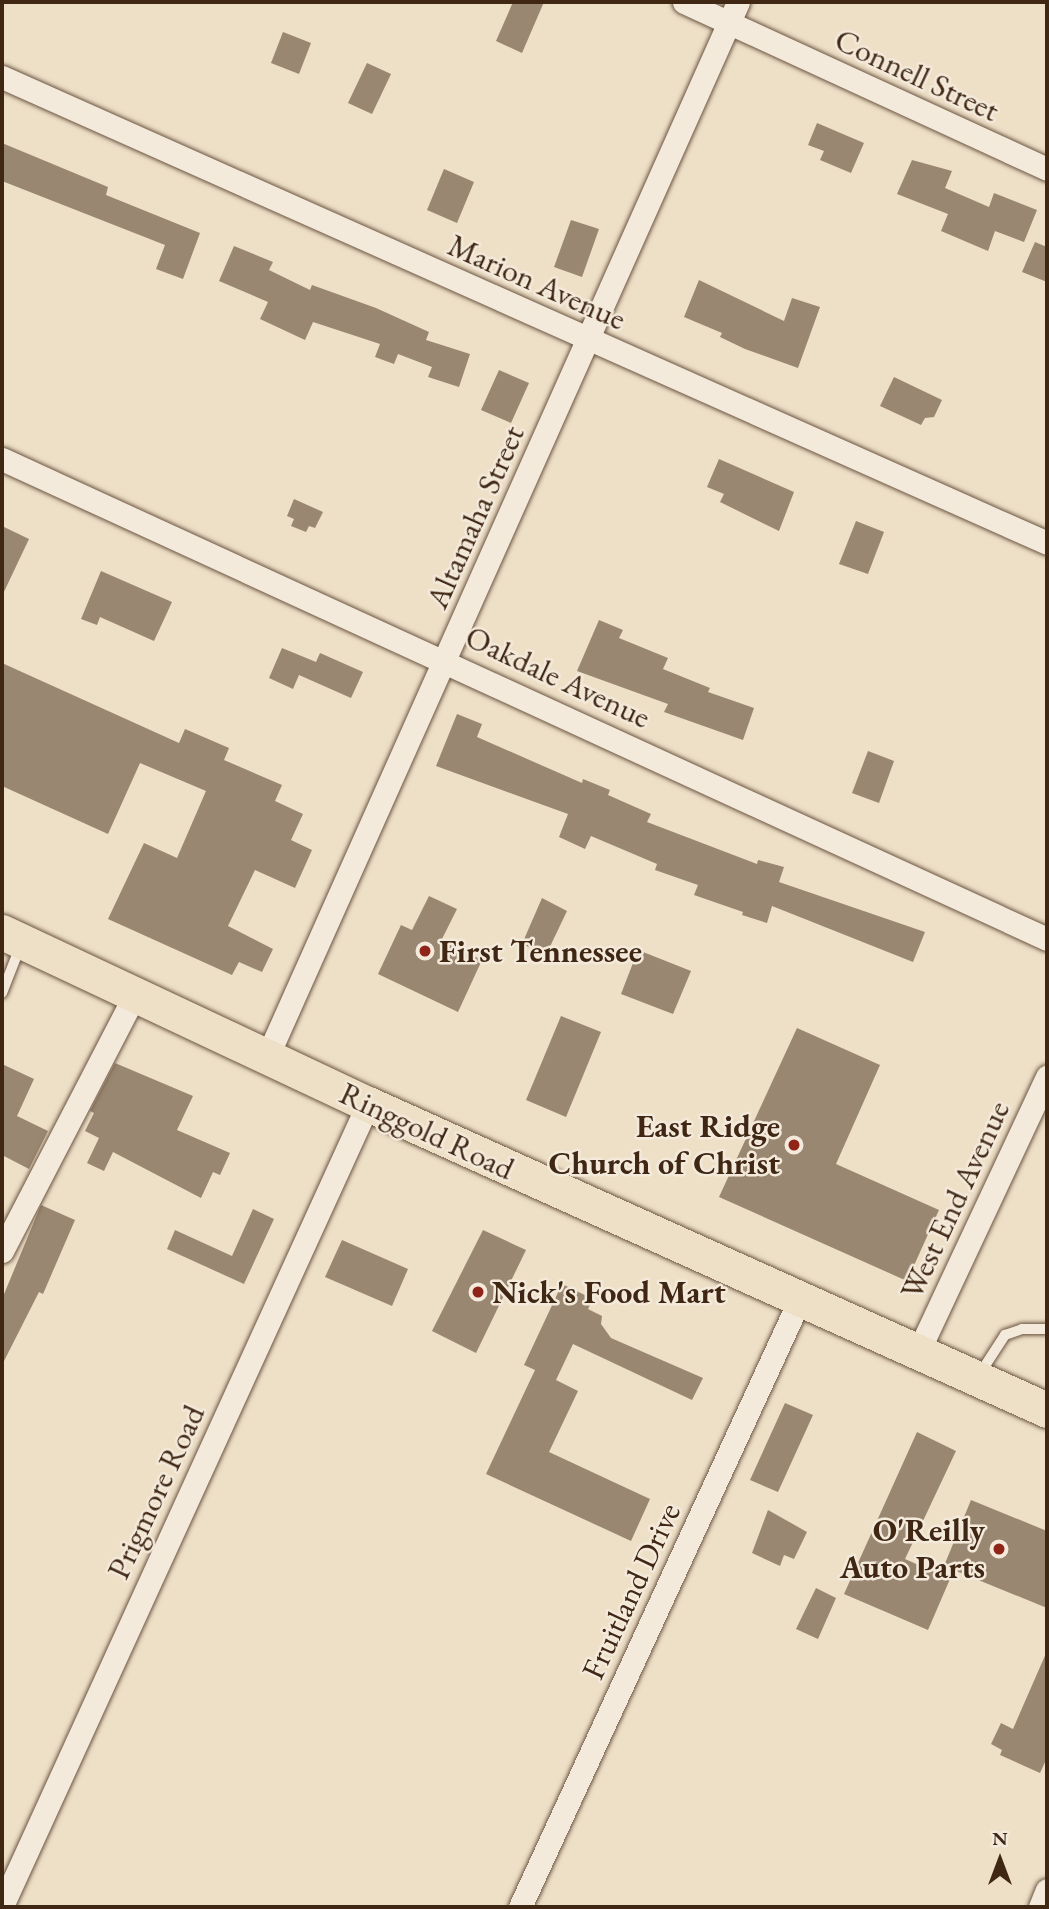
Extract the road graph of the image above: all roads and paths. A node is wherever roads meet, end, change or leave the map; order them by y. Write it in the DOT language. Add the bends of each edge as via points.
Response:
graph roads {
  1 [pos="684,2"];
  2 [pos="738,2"];
  3 [pos="729,23"];
  4 [pos="2,77"];
  5 [pos="1047,169"];
  6 [pos="589,339"];
  7 [pos="2,459"];
  8 [pos="1047,543"];
  9 [pos="446,660"];
  10 [pos="12,937"];
  11 [pos="1047,939"];
  12 [pos="2,993"];
  13 [pos="134,996"];
  14 [pos="267,1057"];
  15 [pos="1047,1077"];
  16 [pos="368,1104"];
  17 [pos="2,1251"];
  18 [pos="799,1301"];
  19 [pos="1047,1329"];
  20 [pos="919,1350"];
  21 [pos="978,1377"];
  22 [pos="1047,1410"];
  23 [pos="1047,1890"];
  24 [pos="2,1906"];
  25 [pos="520,1907"];
  26 [pos="1040,1907"];
  1 -- 3 [label="street, Connell Street"];
  2 -- 3 [label="street, Altamaha Street"];
  3 -- 5 [label="street, Connell Street"];
  3 -- 6 [label="street, Altamaha Street"];
  4 -- 6 [label="street, Marion Avenue"];
  6 -- 8 [label="street, Marion Avenue"];
  6 -- 9 [label="street, Altamaha Street"];
  7 -- 9 [label="street, Oakdale Avenue"];
  9 -- 11 [label="street, Oakdale Avenue"];
  9 -- 14 [label="street, Altamaha Street"];
  10 -- 12 [label="lane"];
  10 -- 13 [label="main road, Ringgold Road"];
  13 -- 14 [label="main road, Ringgold Road"];
  13 -- 17 [label="street"];
  14 -- 16 [label="main road, Ringgold Road"];
  15 -- 20 [label="street, West End Avenue"];
  16 -- 18 [label="main road, Ringgold Road"];
  16 -- 24 [label="street, Prigmore Road"];
  18 -- 20 [label="main road, Ringgold Road"];
  18 -- 25 [label="street, Fruitland Drive"];
  19 -- 21 [label="lane" via="1022,1329 1005,1335"];
  20 -- 21 [label="main road, Ringgold Road"];
  21 -- 22 [label="main road, Ringgold Road"];
  23 -- 26 [label="street"];
}
